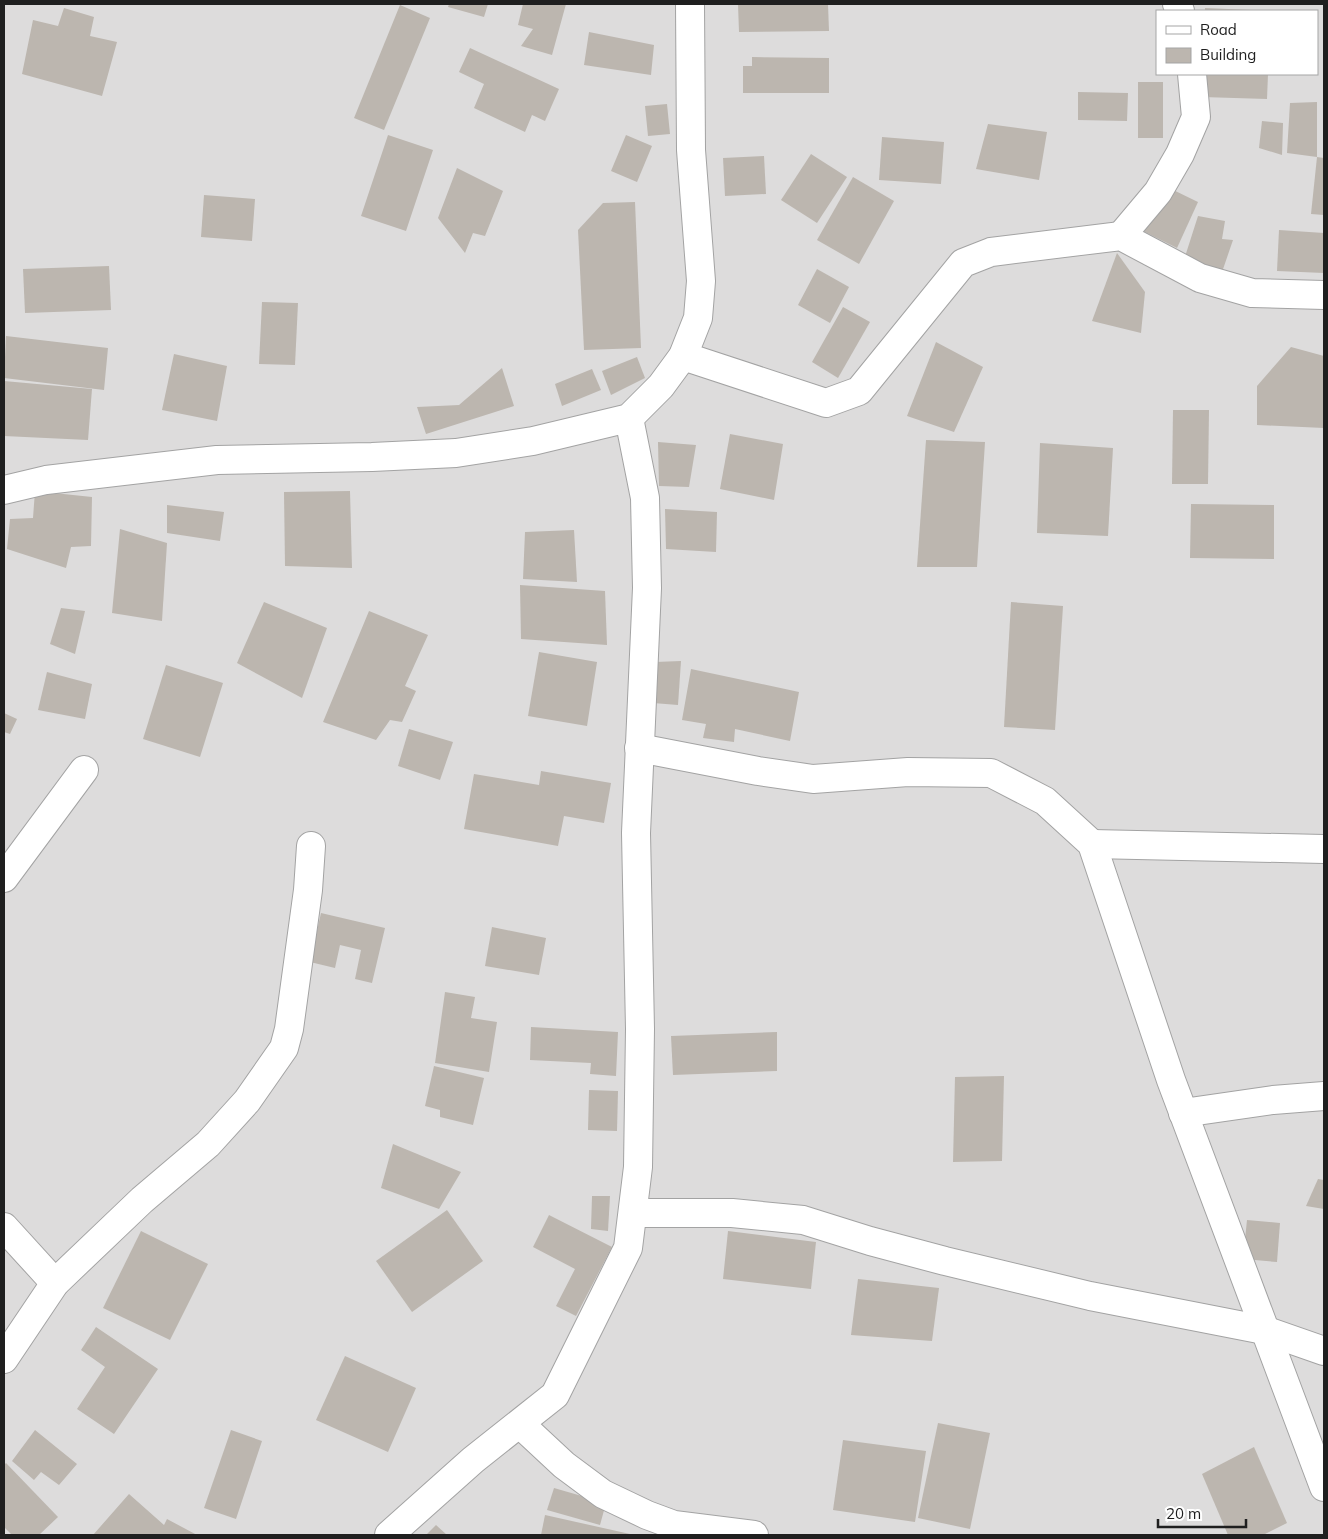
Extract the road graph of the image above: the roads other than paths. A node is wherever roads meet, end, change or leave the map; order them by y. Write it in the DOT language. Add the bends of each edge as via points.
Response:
graph roads {
  1 [pos="690,4"];
  2 [pos="1192,75"];
  3 [pos="1121,236"];
  4 [pos="1324,295"];
  5 [pos="683,356"];
  6 [pos="630,418"];
  7 [pos="4,490"];
  8 [pos="639,748"];
  9 [pos="84,770"];
  10 [pos="1092,844"];
  11 [pos="311,846"];
  12 [pos="1324,849"];
  13 [pos="4,878"];
  14 [pos="1324,1096"];
  15 [pos="1183,1113"];
  16 [pos="632,1213"];
  17 [pos="4,1227"];
  18 [pos="55,1283"];
  19 [pos="1264,1330"];
  20 [pos="1324,1351"];
  21 [pos="4,1359"];
  22 [pos="520,1424"];
  23 [pos="1324,1487"];
  24 [pos="674,1530"];
  25 [pos="389,1535"];
  26 [pos="754,1535"];
  1 -- 5 [label="street" via="691,150 701,281 698,318"];
  2 -- 3 [label="street" via="1196,117 1180,154 1158,192"];
  3 -- 4 [label="street" via="1200,278 1252,293"];
  3 -- 5 [label="street" via="991,252 963,263 858,391 826,402"];
  5 -- 6 [label="street" via="661,386"];
  6 -- 7 [label="street" via="533,441 456,453 217,460 46,480"];
  6 -- 8 [label="street" via="645,498 647,588"];
  8 -- 10 [label="street" via="758,772 813,779 908,772 991,772 1045,801"];
  8 -- 16 [label="street" via="636,833 640,1029 638,1167"];
  9 -- 13 [label="street"];
  10 -- 12 [label="street"];
  10 -- 15 [label="street"];
  11 -- 18 [label="street" via="308,890 284,1048 247,1101 208,1144 142,1200"];
  14 -- 15 [label="street"];
  15 -- 19 [label="street"];
  16 -- 19 [label="street" via="732,1213 803,1220 936,1259 1090,1296"];
  16 -- 22 [label="street" via="628,1248 555,1395"];
  17 -- 18 [label="street"];
  18 -- 21 [label="street"];
  19 -- 20 [label="street"];
  19 -- 23 [label="street"];
  22 -- 24 [label="street" via="564,1465 603,1494"];
  22 -- 25 [label="street" via="473,1460"];
  24 -- 26 [label="street"];
}
